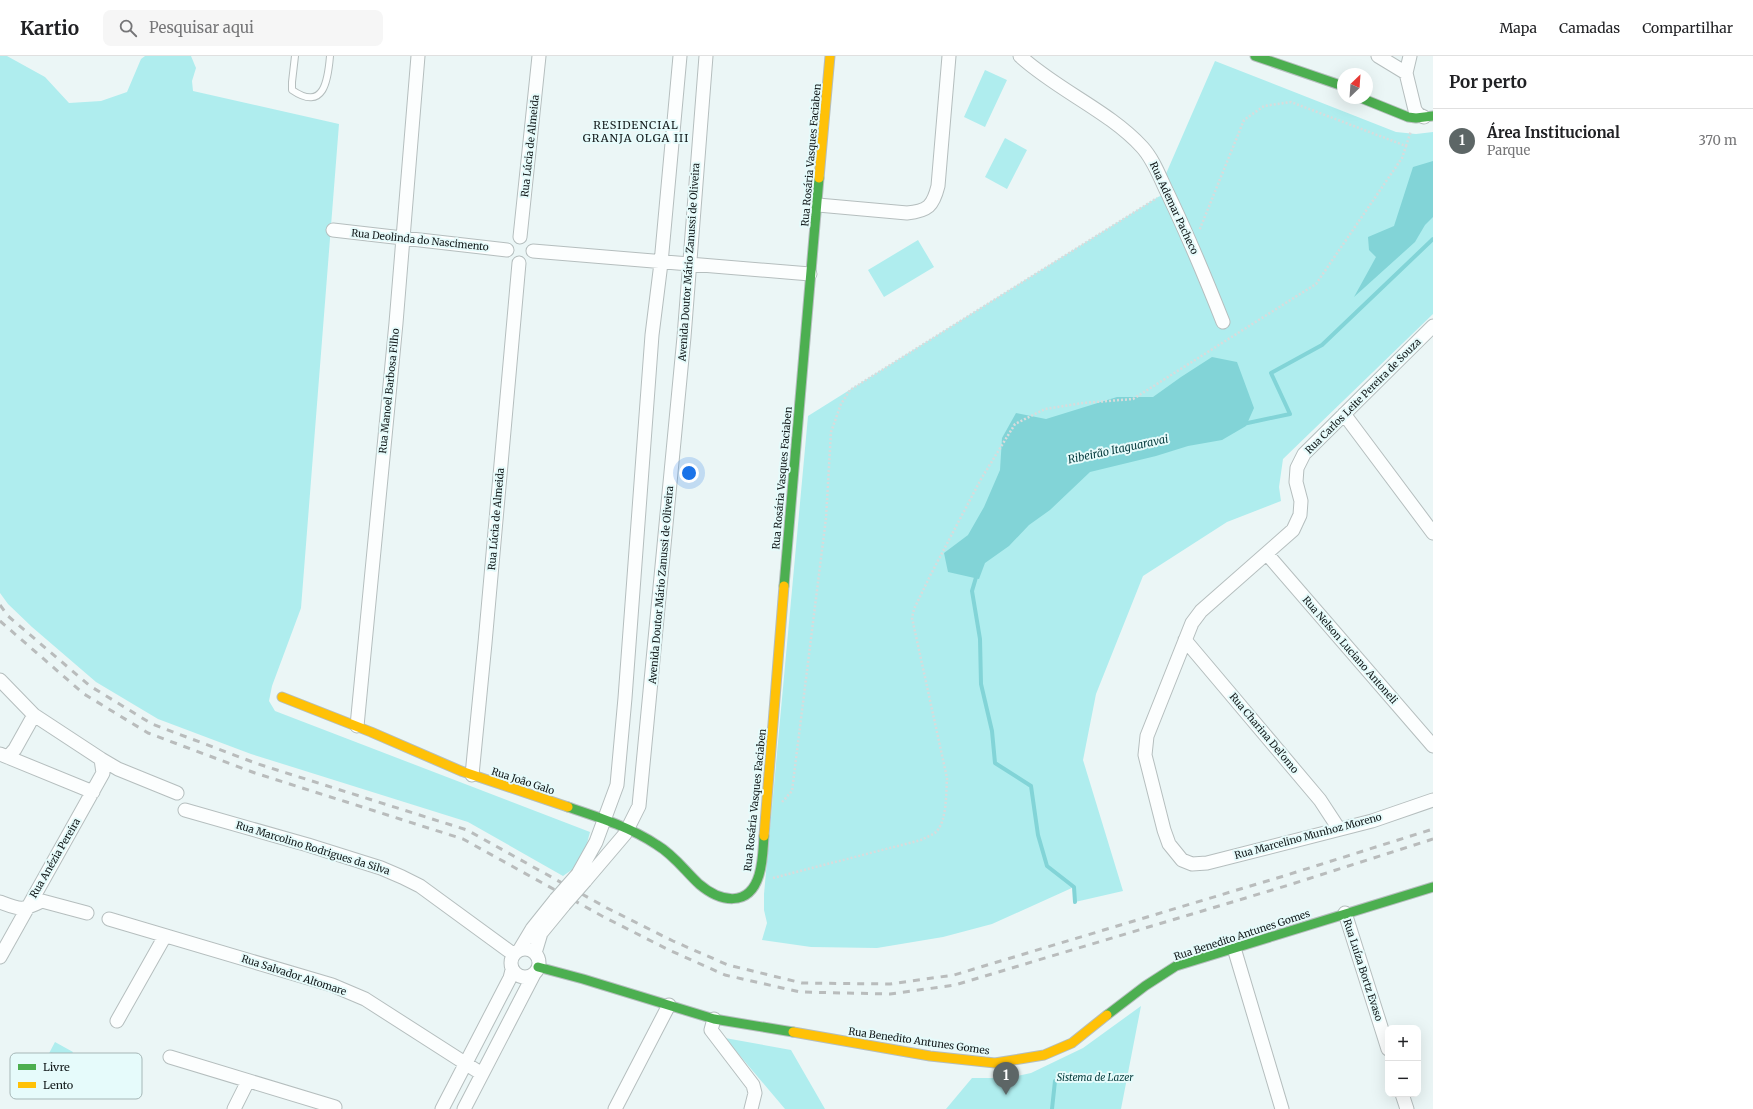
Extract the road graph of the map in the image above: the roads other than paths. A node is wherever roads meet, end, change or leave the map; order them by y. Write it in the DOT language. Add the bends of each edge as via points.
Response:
graph roads {
  1 [pos="295,56"];
  2 [pos="330,56"];
  3 [pos="418,56"];
  4 [pos="539,56"];
  5 [pos="680,56"];
  6 [pos="706,56"];
  7 [pos="830,56"];
  8 [pos="949,56"];
  9 [pos="1020,56"];
  10 [pos="1255,56"];
  11 [pos="1378,56"];
  12 [pos="1410,56"];
  13 [pos="1296,70"];
  14 [pos="1406,72"];
  15 [pos="1337,84"];
  16 [pos="1337,87"];
  17 [pos="1373,95"];
  18 [pos="1373,103"];
  19 [pos="1433,107"];
  20 [pos="1415,109"];
  21 [pos="818,204"];
  22 [pos="333,230"];
  23 [pos="520,237"];
  24 [pos="402,238"];
  25 [pos="507,250"];
  26 [pos="533,251"];
  27 [pos="518,262"];
  28 [pos="661,263"];
  29 [pos="689,265"];
  30 [pos="810,274"];
  31 [pos="1223,322"];
  32 [pos="1433,328"];
  33 [pos="1344,414"];
  34 [pos="1433,533"];
  35 [pos="1267,554"];
  36 [pos="1185,640"];
  37 [pos="0,680"];
  38 [pos="282,697"];
  39 [pos="34,715"];
  40 [pos="357,726"];
  41 [pos="1433,746"];
  42 [pos="4,755"];
  43 [pos="101,759"];
  44 [pos="472,775"];
  45 [pos="93,792"];
  46 [pos="178,793"];
  47 [pos="1433,800"];
  48 [pos="185,810"];
  49 [pos="604,820"];
  50 [pos="628,829"];
  51 [pos="1339,829"];
  52 [pos="1182,860"];
  53 [pos="582,878"];
  54 [pos="1433,887"];
  55 [pos="744,895"];
  56 [pos="0,902"];
  57 [pos="560,902"];
  58 [pos="26,909"];
  59 [pos="87,913"];
  60 [pos="1345,913"];
  61 [pos="109,919"];
  62 [pos="164,936"];
  63 [pos="1234,948"];
  64 [pos="516,952"];
  65 [pos="535,953"];
  66 [pos="0,956"];
  67 [pos="512,970"];
  68 [pos="536,970"];
  69 [pos="669,1005"];
  70 [pos="714,1019"];
  71 [pos="117,1021"];
  72 [pos="1385,1040"];
  73 [pos="170,1057"];
  74 [pos="464,1064"];
  75 [pos="482,1074"];
  76 [pos="248,1081"];
  77 [pos="1403,1097"];
  78 [pos="317,1106"];
  79 [pos="335,1107"];
  80 [pos="234,1109"];
  81 [pos="442,1109"];
  82 [pos="464,1109"];
  83 [pos="615,1109"];
  84 [pos="751,1109"];
  85 [pos="1282,1109"];
  86 [pos="1407,1109"];
  1 -- 2 [label="lane" via="292,90 301,97 312,98 321,93 325,86"];
  3 -- 24 [label="street, Rua Manoel Barbosa Filho"];
  4 -- 23 [label="street, Rua Lúcia de Almeida"];
  5 -- 28 [label="street"];
  6 -- 29 [label="street, Avenida Doutor Mário Zanussi de Oliveira"];
  7 -- 21 [label="street, Rua Rosária Vasques Faciaben"];
  8 -- 21 [label="street" via="938,186 935,199 930,206 921,212 907,213"];
  9 -- 31 [label="street, Rua Ademar Pacheco" via="1054,84 1128,134 1152,160 1193,246"];
  10 -- 13 [label="street"];
  11 -- 14 [label="street"];
  12 -- 14 [label="street"];
  13 -- 15 [label="street"];
  13 -- 16 [label="street"];
  14 -- 20 [label="street"];
  17 -- 20 [label="street"];
  18 -- 20 [label="street" via="1408,117"];
  19 -- 20 [label="street"];
  21 -- 30 [label="street, Rua Rosária Vasques Faciaben"];
  22 -- 24 [label="street, Rua Deolinda do Nascimento"];
  23 -- 25 [label="street" via="510,241"];
  23 -- 26 [label="street" via="530,241"];
  24 -- 25 [label="street, Rua Deolinda do Nascimento"];
  24 -- 40 [label="street, Rua Manoel Barbosa Filho"];
  25 -- 27 [label="street" via="510,258"];
  26 -- 27 [label="street" via="529,260"];
  26 -- 28 [label="street"];
  27 -- 44 [label="street, Rua Lúcia de Almeida" via="486,643"];
  28 -- 29 [label="street"];
  28 -- 49 [label="street" via="652,335 619,769 615,792"];
  29 -- 30 [label="street"];
  29 -- 50 [label="street, Avenida Doutor Mário Zanussi de Oliveira" via="684,345 639,806"];
  30 -- 55 [label="street, Rua Rosária Vasques Faciaben" via="764,836 758,882 752,891"];
  32 -- 33 [label="street, Rua Carlos Leite Pereira de Souza"];
  33 -- 34 [label="street"];
  33 -- 35 [label="street, Rua Carlos Leite Pereira de Souza" via="1304,454 1297,468 1296,482 1301,501 1300,515 1293,530"];
  35 -- 36 [label="street, Rua Carlos Leite Pereira de Souza" via="1201,611 1192,623"];
  35 -- 41 [label="street, Rua Nelson Luciano Antoneli"];
  36 -- 51 [label="street, Rua Charina Del'omo" via="1320,800"];
  36 -- 52 [label="street, Rua Carlos Leite Pereira de Souza" via="1147,736 1145,756 1164,830 1169,844"];
  37 -- 39 [label="street"];
  38 -- 40 [label="street, Rua João Galo"];
  39 -- 42 [label="street" via="15,749"];
  39 -- 43 [label="street"];
  40 -- 44 [label="street, Rua João Galo"];
  42 -- 45 [label="street"];
  43 -- 45 [label="street, Rua Anézia Pereira" via="103,773"];
  43 -- 46 [label="street" via="118,769"];
  44 -- 49 [label="street, Rua João Galo"];
  45 -- 58 [label="street, Rua Anézia Pereira"];
  47 -- 51 [label="street, Rua Marcelino Munhoz Moreno" via="1372,821"];
  48 -- 64 [label="street, Rua Marcolino Rodrigues da Silva" via="308,845 402,877 420,886"];
  49 -- 50 [label="street, Rua João Galo"];
  49 -- 53 [label="street"];
  50 -- 53 [label="street, Avenida Doutor Mário Zanussi de Oliveira"];
  50 -- 55 [label="street, Rua João Galo" via="651,840 669,853 699,884 712,893 723,899 735,899"];
  51 -- 52 [label="street, Rua Marcelino Munhoz Moreno" via="1207,863 1192,864"];
  53 -- 57 [label="street, bridge"];
  54 -- 60 [label="street, Rua Benedito Antunes Gomes"];
  56 -- 58 [label="street" via="14,908"];
  57 -- 64 [label="street" via="532,929"];
  57 -- 65 [label="street" via="541,933"];
  58 -- 59 [label="street" via="42,901"];
  58 -- 66 [label="street, Rua Anézia Pereira"];
  60 -- 63 [label="street, Rua Benedito Antunes Gomes"];
  60 -- 72 [label="street, Rua Luíza Bortz Evaso"];
  61 -- 62 [label="street, Rua Salvador Altomare"];
  62 -- 71 [label="street"];
  62 -- 74 [label="street, Rua Salvador Altomare" via="332,985 358,996"];
  63 -- 70 [label="street, Rua Benedito Antunes Gomes" via="1176,966 1145,986 1072,1043 1044,1055 995,1063 930,1056"];
  63 -- 85 [label="street"];
  64 -- 65 [label="street" via="528,949"];
  64 -- 67 [label="street" via="510,962"];
  65 -- 68 [label="street" via="538,959"];
  67 -- 68 [label="street" via="518,976 526,977"];
  67 -- 74 [label="street"];
  68 -- 69 [label="street, Rua Benedito Antunes Gomes" via="583,979"];
  68 -- 75 [label="street"];
  69 -- 70 [label="street, Rua Benedito Antunes Gomes"];
  69 -- 83 [label="street"];
  70 -- 84 [label="street" via="711,1030 753,1085 755,1093"];
  73 -- 76 [label="street"];
  74 -- 75 [label="street, Rua Salvador Altomare"];
  74 -- 81 [label="street"];
  75 -- 82 [label="street"];
  76 -- 78 [label="street"];
  76 -- 80 [label="street"];
  77 -- 86 [label="street"];
  78 -- 79 [label="street"];
}
